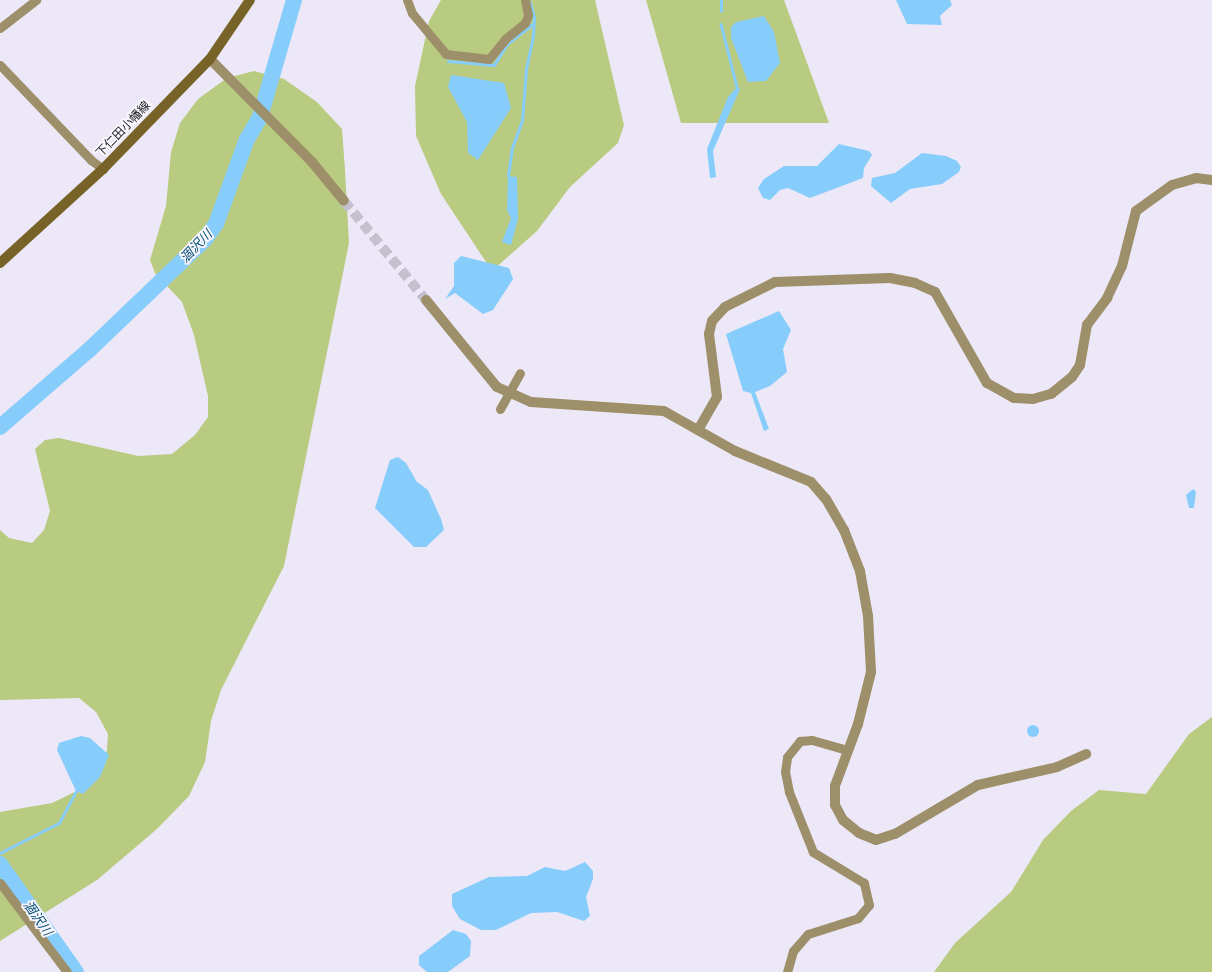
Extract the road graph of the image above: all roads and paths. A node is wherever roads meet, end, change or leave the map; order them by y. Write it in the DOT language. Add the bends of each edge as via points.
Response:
graph roads {
  1 [pos="36,0"];
  2 [pos="250,0"];
  3 [pos="407,0"];
  4 [pos="525,0"];
  5 [pos="0,28"];
  6 [pos="210,59"];
  7 [pos="0,65"];
  8 [pos="103,169"];
  9 [pos="1212,180"];
  10 [pos="344,201"];
  11 [pos="0,263"];
  12 [pos="426,300"];
  13 [pos="520,373"];
  14 [pos="500,410"];
  15 [pos="698,430"];
  16 [pos="847,750"];
  17 [pos="1086,754"];
  18 [pos="0,883"];
  19 [pos="67,972"];
  20 [pos="787,972"];
  1 -- 5 [label="street"];
  2 -- 6 [label="main road, 下仁田小幡線"];
  3 -- 4 [label="street" via="412,13 446,54 489,59 505,39 525,23 528,15"];
  6 -- 8 [label="main road, 下仁田小幡線"];
  6 -- 10 [label="street" via="277,127"];
  7 -- 8 [label="street" via="91,160"];
  8 -- 11 [label="main road, 下仁田小幡線"];
  9 -- 15 [label="street" via="1196,178 1172,185 1136,210 1122,266 1107,298 1087,325 1080,364 1072,377 1052,394 1033,399 1014,398 987,383 935,292 915,283 890,278 776,282 725,307 712,321 709,334 717,397"];
  12 -- 15 [label="street" via="497,387 531,402 664,411"];
  13 -- 14 [label="street, bridge"];
  15 -- 16 [label="street" via="736,451 811,482 826,499 844,530 860,571 871,672 858,724"];
  16 -- 17 [label="street" via="835,786 836,805 842,820 859,833 876,840 910,827 978,785 1057,767"];
  16 -- 20 [label="street" via="812,740 800,741 788,757 785,772 789,792 813,852 864,883 869,905 858,918 808,934 793,951"];
  18 -- 19 [label="street"];
}
